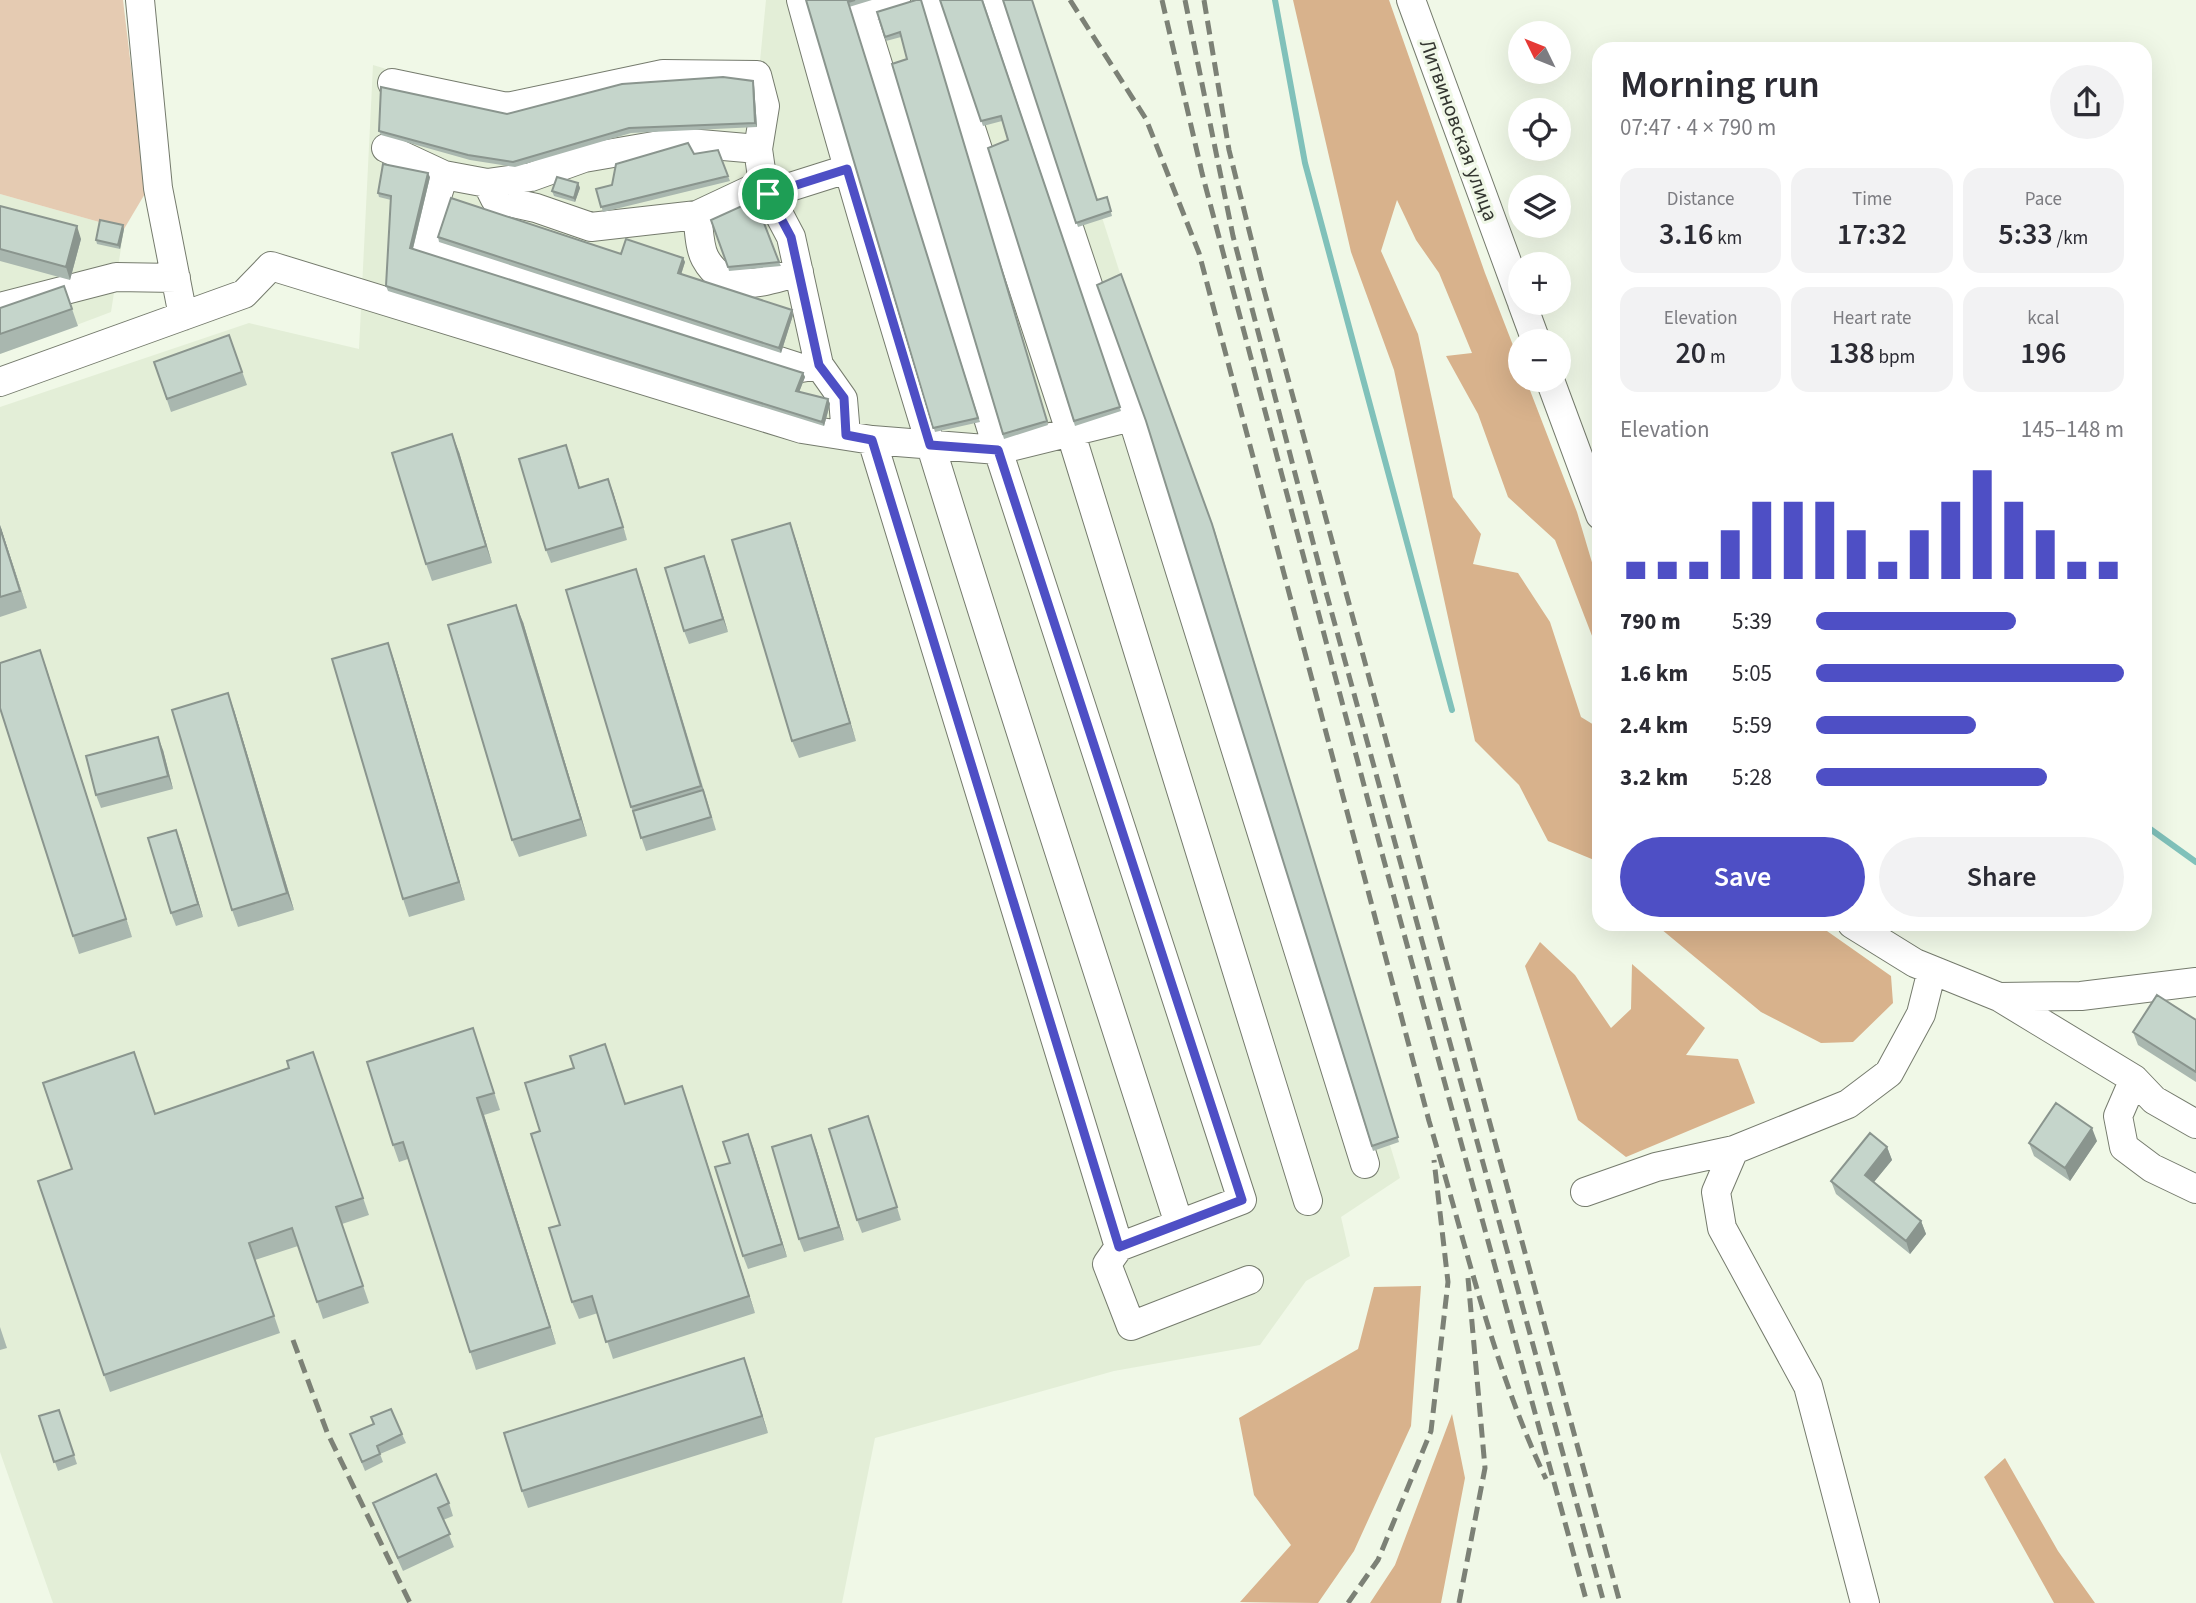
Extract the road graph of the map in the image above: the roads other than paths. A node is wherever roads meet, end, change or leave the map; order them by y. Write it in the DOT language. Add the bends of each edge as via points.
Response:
graph roads {
  1 [pos="140,0"];
  2 [pos="801,0"];
  3 [pos="896,0"];
  4 [pos="929,0"];
  5 [pos="993,0"];
  6 [pos="1411,0"];
  7 [pos="392,83"];
  8 [pos="386,148"];
  9 [pos="758,149"];
  10 [pos="847,169"];
  11 [pos="444,175"];
  12 [pos="531,177"];
  13 [pos="487,183"];
  14 [pos="766,189"];
  15 [pos="536,208"];
  16 [pos="696,215"];
  17 [pos="1508,265"];
  18 [pos="799,272"];
  19 [pos="176,278"];
  20 [pos="0,307"];
  21 [pos="183,316"];
  22 [pos="819,365"];
  23 [pos="0,382"];
  24 [pos="1554,392"];
  25 [pos="1132,417"];
  26 [pos="1071,434"];
  27 [pos="859,438"];
  28 [pos="930,445"];
  29 [pos="998,450"];
  30 [pos="1592,493"];
  31 [pos="1864,931"];
  32 [pos="1932,970"];
  33 [pos="2196,982"];
  34 [pos="1999,997"];
  35 [pos="2134,1079"];
  36 [pos="2196,1124"];
  37 [pos="1734,1150"];
  38 [pos="1365,1164"];
  39 [pos="2196,1189"];
  40 [pos="1586,1192"];
  41 [pos="1308,1201"];
  42 [pos="1179,1224"];
  43 [pos="1119,1247"];
  44 [pos="1249,1280"];
  45 [pos="1865,1603"];
  1 -- 19 [label="street" via="158,188"];
  2 -- 10 [label="street"];
  3 -- 29 [label="street" via="861,10"];
  4 -- 26 [label="street"];
  5 -- 25 [label="street"];
  6 -- 17 [label="street, Литвиновская улица"];
  7 -- 9 [label="street" via="507,107 663,74 757,75 765,106"];
  8 -- 11 [label="street"];
  9 -- 12 [label="street" via="677,142 584,158"];
  9 -- 14 [label="street"];
  10 -- 14 [label="street"];
  10 -- 28 [label="street"];
  11 -- 13 [label="street"];
  11 -- 22 [label="street" via="423,240 430,249 801,368"];
  12 -- 13 [label="street"];
  12 -- 15 [label="street"];
  13 -- 15 [label="street" via="495,199"];
  14 -- 16 [label="street"];
  14 -- 18 [label="street" via="791,237"];
  15 -- 16 [label="street" via="591,227"];
  16 -- 18 [label="street" via="704,257 723,278 747,285"];
  18 -- 22 [label="street"];
  19 -- 20 [label="street" via="116,277"];
  19 -- 21 [label="street"];
  21 -- 23 [label="street"];
  21 -- 27 [label="street" via="244,294 271,266 802,429"];
  22 -- 27 [label="street" via="844,398"];
  24 -- 30 [label="street"];
  25 -- 26 [label="street"];
  25 -- 38 [label="street"];
  26 -- 29 [label="street"];
  26 -- 41 [label="street"];
  27 -- 28 [label="street"];
  27 -- 43 [label="street"];
  28 -- 29 [label="street"];
  28 -- 42 [label="street"];
  29 -- 42 [label="street" via="1242,1200"];
  31 -- 32 [label="street"];
  32 -- 34 [label="street"];
  32 -- 37 [label="street" via="1921,1014 1889,1073 1848,1104"];
  33 -- 34 [label="street" via="2081,996"];
  34 -- 35 [label="street"];
  35 -- 36 [label="street" via="2154,1100"];
  35 -- 39 [label="street" via="2118,1116 2124,1147 2152,1168"];
  37 -- 40 [label="street" via="1656,1167"];
  37 -- 45 [label="street" via="1716,1192 1722,1228 1808,1386"];
  42 -- 43 [label="street"];
  43 -- 44 [label="street" via="1107,1264 1131,1326"];
}
